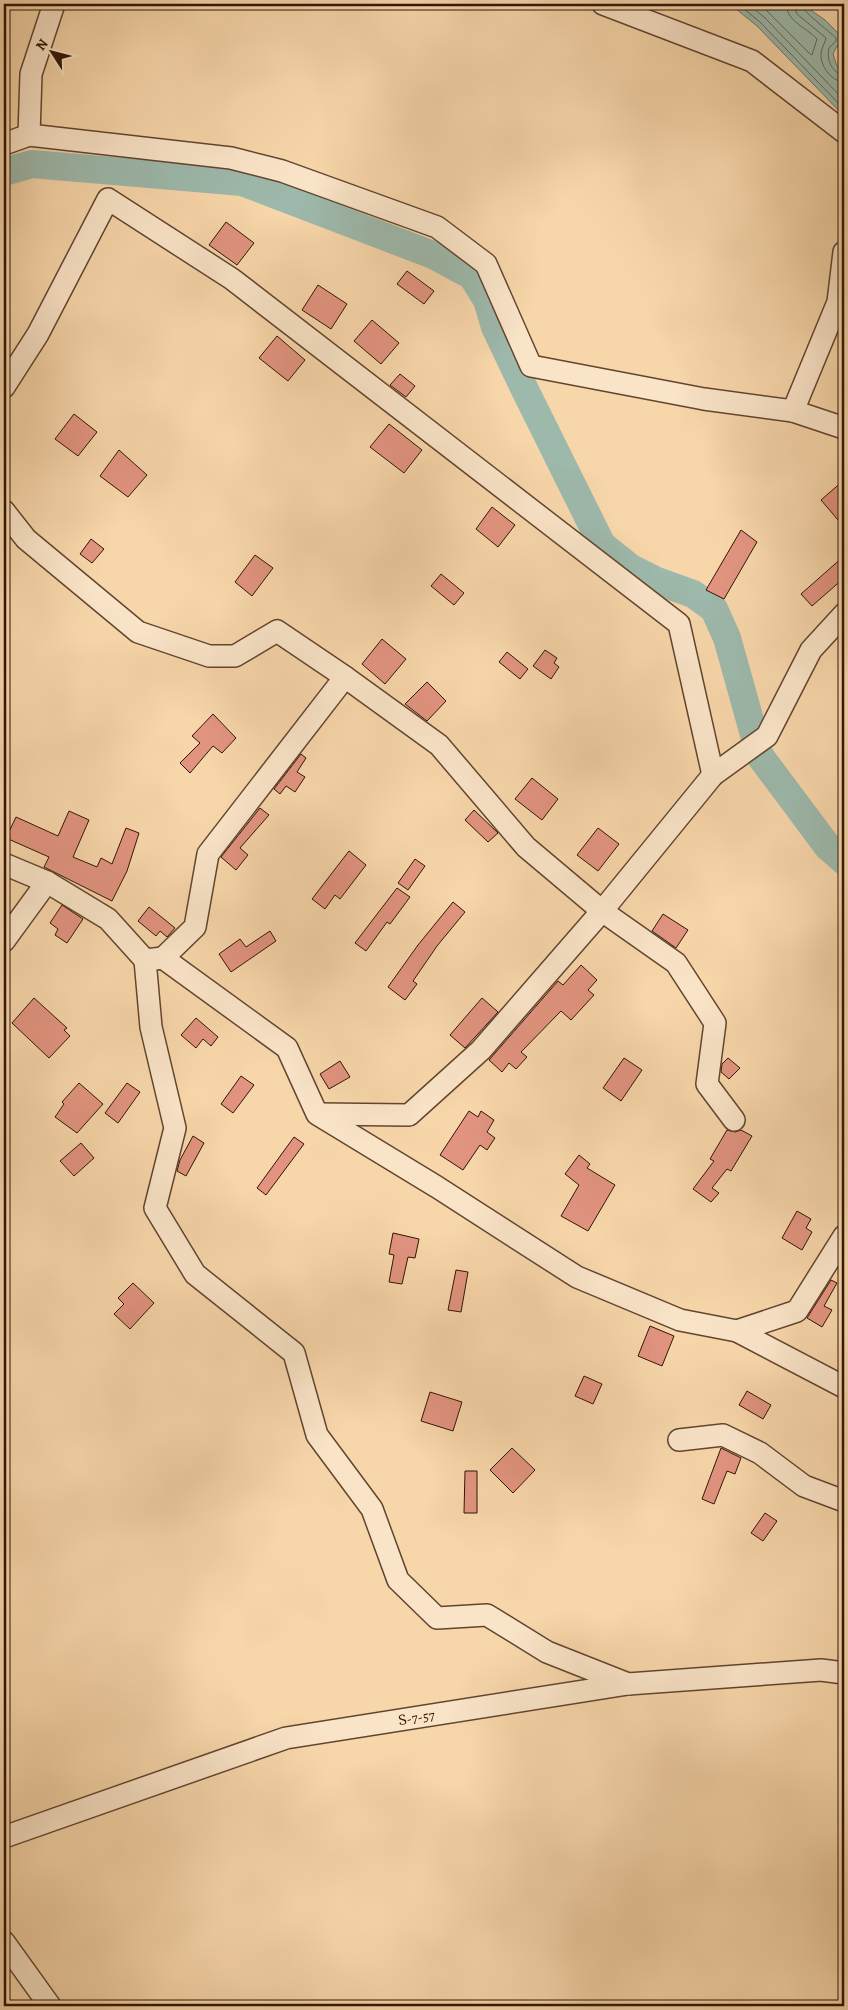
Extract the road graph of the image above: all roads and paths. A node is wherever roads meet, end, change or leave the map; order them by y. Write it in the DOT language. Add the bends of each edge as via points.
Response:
graph roads {
  1 [pos="54,4"];
  2 [pos="603,4"];
  3 [pos="844,132"];
  4 [pos="29,135"];
  5 [pos="4,144"];
  6 [pos="844,252"];
  7 [pos="4,387"];
  8 [pos="793,411"];
  9 [pos="844,428"];
  10 [pos="4,512"];
  11 [pos="844,614"];
  12 [pos="345,678"];
  13 [pos="713,775"];
  14 [pos="4,864"];
  15 [pos="47,882"];
  16 [pos="602,912"];
  17 [pos="4,941"];
  18 [pos="154,959"];
  19 [pos="317,1114"];
  20 [pos="734,1120"];
  21 [pos="844,1236"];
  22 [pos="737,1330"];
  23 [pos="844,1387"];
  24 [pos="678,1440"];
  25 [pos="844,1501"];
  26 [pos="844,1673"];
  27 [pos="628,1684"];
  28 [pos="4,1837"];
  29 [pos="4,1942"];
  30 [pos="50,2006"];
  1 -- 4 [label="street" via="31,74"];
  2 -- 3 [label="street" via="752,61"];
  4 -- 5 [label="street"];
  4 -- 8 [label="street" via="231,158 291,174 437,227 486,264 530,366"];
  6 -- 8 [label="street" via="838,302"];
  7 -- 13 [label="street" via="38,334 108,199 232,278 679,624"];
  8 -- 9 [label="street"];
  10 -- 12 [label="street" via="26,539 138,632 209,656 235,656 277,632"];
  11 -- 13 [label="street" via="810,650 767,736"];
  12 -- 16 [label="street" via="439,746 526,847"];
  12 -- 18 [label="street" via="208,854 196,926"];
  13 -- 16 [label="street"];
  14 -- 15 [label="street"];
  15 -- 17 [label="street"];
  15 -- 18 [label="street" via="108,919"];
  16 -- 19 [label="street" via="481,1050 409,1114"];
  16 -- 20 [label="street" via="676,963 714,1023 707,1084"];
  18 -- 19 [label="street" via="287,1048"];
  18 -- 27 [label="street" via="151,1027 175,1128 155,1208 195,1274 294,1353 317,1435 372,1510 398,1580 437,1618 487,1615 547,1652"];
  19 -- 22 [label="street" via="577,1277 680,1320"];
  21 -- 22 [label="street" via="797,1311"];
  22 -- 23 [label="street"];
  24 -- 25 [label="street" via="723,1435 760,1454 804,1486"];
  26 -- 27 [label="street, Տ-7-57 / Տ-7-57" via="821,1670"];
  27 -- 28 [label="street, Տ-7-57 / Տ-7-57" via="286,1738"];
  29 -- 30 [label="street"];
}
